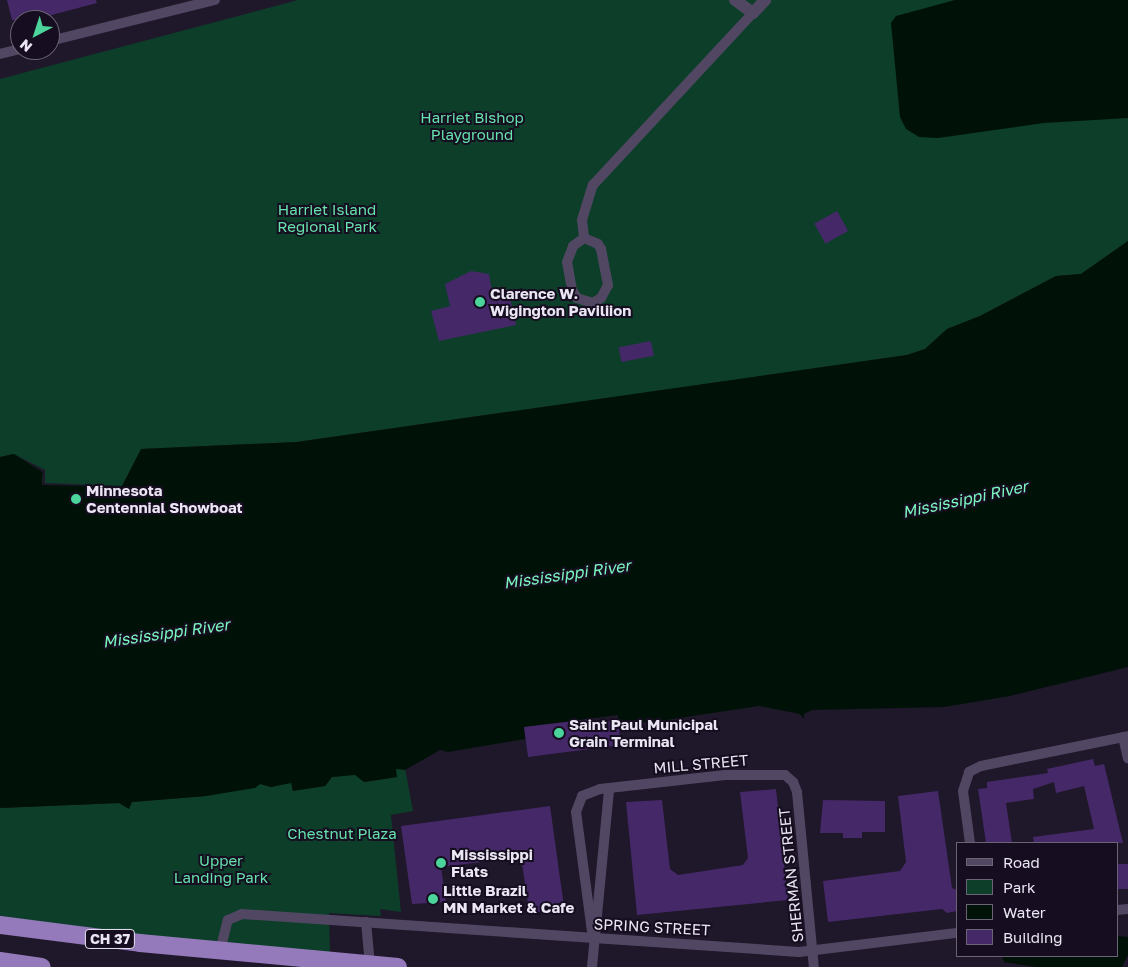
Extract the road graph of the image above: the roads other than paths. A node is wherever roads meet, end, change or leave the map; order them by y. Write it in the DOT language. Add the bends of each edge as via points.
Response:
graph roads {
  1 [pos="215,0"];
  2 [pos="735,0"];
  3 [pos="765,0"];
  4 [pos="753,14"];
  5 [pos="60,39"];
  6 [pos="584,238"];
  7 [pos="1126,736"];
  8 [pos="1128,758"];
  9 [pos="793,782"];
  10 [pos="609,789"];
  11 [pos="970,842"];
  12 [pos="366,922"];
  13 [pos="0,926"];
  14 [pos="956,933"];
  15 [pos="593,939"];
  16 [pos="220,951"];
  17 [pos="814,952"];
  18 [pos="0,960"];
  19 [pos="370,966"];
  20 [pos="42,967"];
  21 [pos="398,967"];
  22 [pos="592,967"];
  23 [pos="814,967"];
  1 -- 5 [label="street"];
  2 -- 4 [label="street"];
  3 -- 4 [label="street"];
  4 -- 6 [label="street" via="594,185 582,220"];
  6 -- 6 [label="street" via="573,246 567,262 577,298 593,303 601,298 608,285 601,249 598,244"];
  7 -- 8 [label="street"];
  7 -- 11 [label="street" via="981,766 969,772 963,789"];
  9 -- 10 [label="street, MILL STREET" via="785,775 725,775"];
  9 -- 17 [label="street, SHERMAN STREET" via="798,792"];
  10 -- 15 [label="street"];
  10 -- 15 [label="street, MILL STREET" via="582,796 576,812"];
  12 -- 15 [label="street, SPRING STREET"];
  12 -- 16 [label="street, SPRING STREET" via="235,915 224,926"];
  12 -- 19 [label="street"];
  13 -- 16 [label="highway, CH 37"];
  14 -- 17 [label="street, SPRING STREET"];
  15 -- 17 [label="street, SPRING STREET"];
  15 -- 22 [label="street"];
  16 -- 19 [label="highway, CH 37"];
  17 -- 23 [label="street, SHERMAN STREET"];
  18 -- 20 [label="highway"];
  19 -- 21 [label="highway, CH 37"];
}
